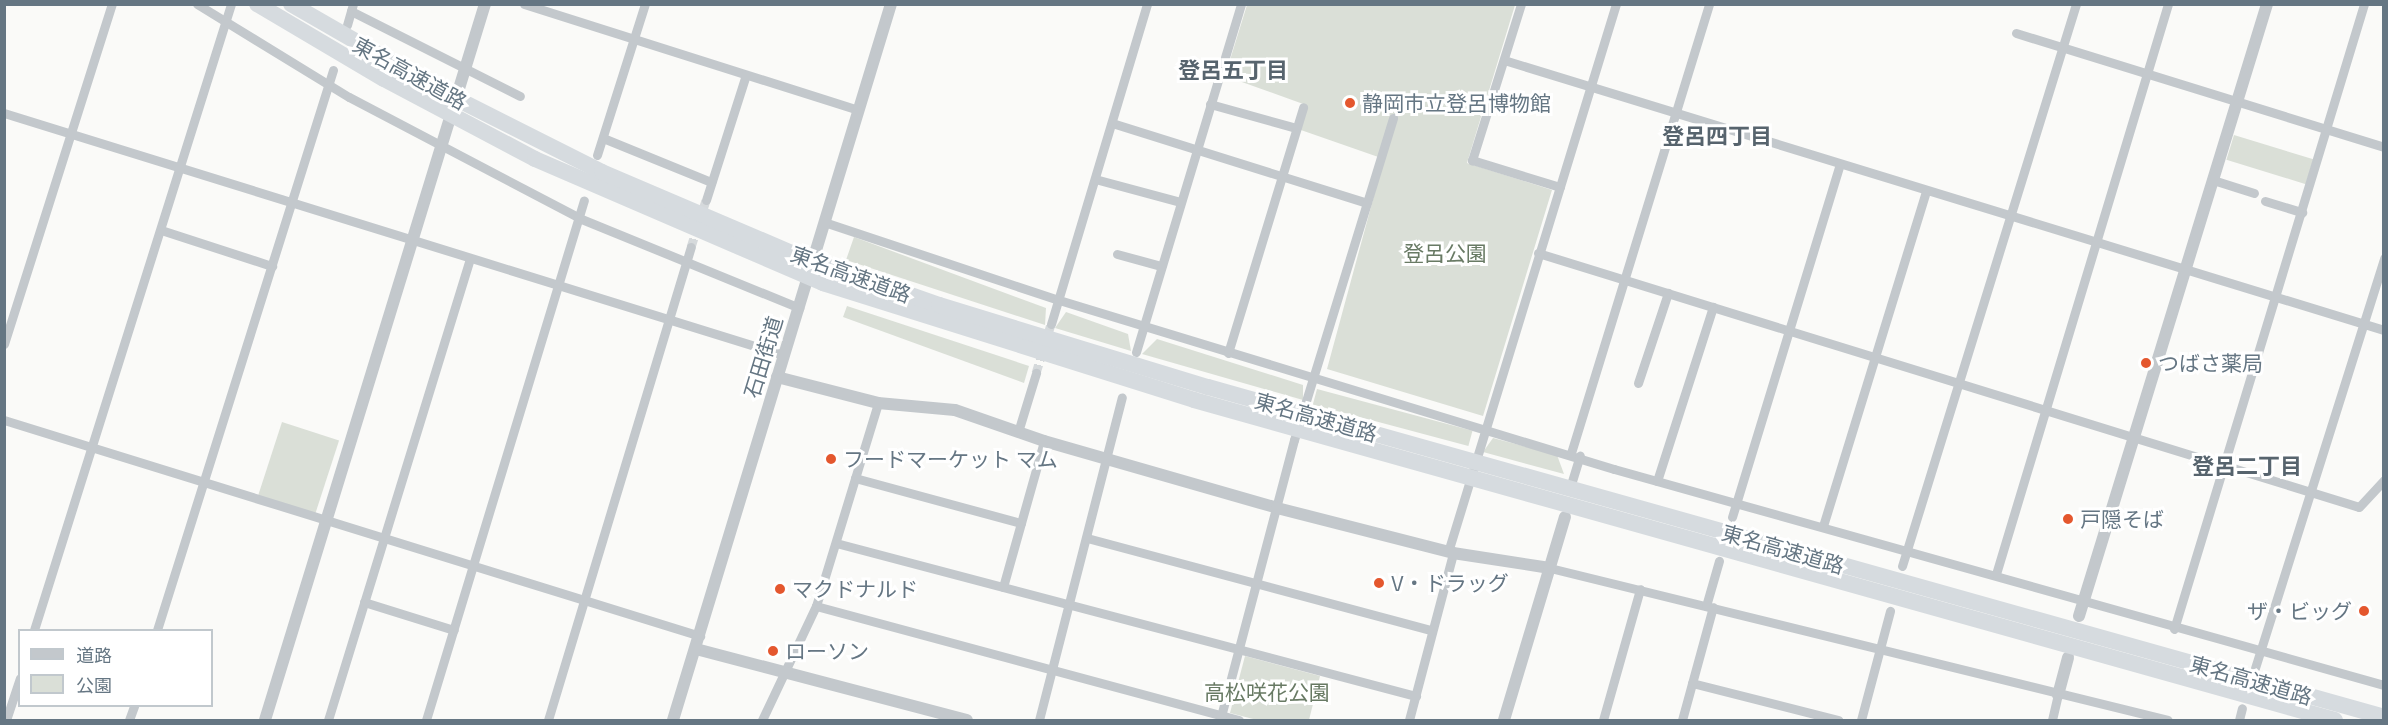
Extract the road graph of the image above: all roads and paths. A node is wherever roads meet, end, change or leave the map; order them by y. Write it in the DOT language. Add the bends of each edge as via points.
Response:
graph roads {
  1 [pos="112,4"];
  2 [pos="197,4"];
  3 [pos="231,4"];
  4 [pos="257,4"];
  5 [pos="291,4"];
  6 [pos="485,4"];
  7 [pos="524,4"];
  8 [pos="645,4"];
  9 [pos="891,4"];
  10 [pos="1148,4"];
  11 [pos="1241,4"];
  12 [pos="1521,4"];
  13 [pos="1616,4"];
  14 [pos="1709,4"];
  15 [pos="2076,4"];
  16 [pos="2168,4"];
  17 [pos="2267,4"];
  18 [pos="2364,4"];
  19 [pos="352,7"];
  20 [pos="225,24"];
  21 [pos="347,25"];
  22 [pos="2016,33"];
  23 [pos="634,41"];
  24 [pos="2062,47"];
  25 [pos="1503,60"];
  26 [pos="333,69"];
  27 [pos="465,71"];
  28 [pos="2147,73"];
  29 [pos="746,75"];
  30 [pos="328,85"];
  31 [pos="1591,88"];
  32 [pos="520,96"];
  33 [pos="2236,102"];
  34 [pos="446,103"];
  35 [pos="1210,104"];
  36 [pos="1303,107"];
  37 [pos="858,110"];
  38 [pos="4,113"];
  39 [pos="1676,114"];
  40 [pos="1393,118"];
  41 [pos="1112,123"];
  42 [pos="1296,128"];
  43 [pos="2326,129"];
  44 [pos="70,133"];
  45 [pos="603,138"];
  46 [pos="2384,147"];
  47 [pos="441,148"];
  48 [pos="1196,148"];
  49 [pos="597,155"];
  50 [pos="1839,166"];
  51 [pos="180,169"];
  52 [pos="1282,175"];
  53 [pos="1095,179"];
  54 [pos="2213,180"];
  55 [pos="711,182"];
  56 [pos="1560,187"];
  57 [pos="1926,192"];
  58 [pos="2254,193"];
  59 [pos="584,200"];
  60 [pos="706,200"];
  61 [pos="2265,201"];
  62 [pos="292,202"];
  63 [pos="1180,202"];
  64 [pos="1367,203"];
  65 [pos="2302,212"];
  66 [pos="2011,216"];
  67 [pos="579,218"];
  68 [pos="824,222"];
  69 [pos="160,230"];
  70 [pos="411,241"];
  71 [pos="2097,242"];
  72 [pos="691,247"];
  73 [pos="1538,253"];
  74 [pos="1117,254"];
  75 [pos="2384,258"];
  76 [pos="469,261"];
  77 [pos="792,262"];
  78 [pos="686,263"];
  79 [pos="272,266"];
  80 [pos="1161,266"];
  81 [pos="2185,269"];
  82 [pos="1625,280"];
  83 [pos="558,289"];
  84 [pos="1668,293"];
  85 [pos="2275,298"];
  86 [pos="1059,300"];
  87 [pos="1713,307"];
  88 [pos="799,308"];
  89 [pos="670,323"];
  90 [pos="1051,324"];
  91 [pos="2364,324"];
  92 [pos="1143,326"];
  93 [pos="1787,330"];
  94 [pos="2384,330"];
  95 [pos="4,344"];
  96 [pos="1136,352"];
  97 [pos="1228,352"];
  98 [pos="784,355"];
  99 [pos="1876,357"];
  100 [pos="1036,373"];
  101 [pos="777,377"];
  102 [pos="1316,379"];
  103 [pos="1638,383"];
  104 [pos="1958,383"];
  105 [pos="1122,398"];
  106 [pos="878,402"];
  107 [pos="2044,410"];
  108 [pos="4,420"];
  109 [pos="1293,420"];
  110 [pos="1484,430"];
  111 [pos="1018,432"];
  112 [pos="2134,437"];
  113 [pos="1044,441"];
  114 [pos="91,448"];
  115 [pos="1575,455"];
  116 [pos="1109,460"];
  117 [pos="2224,465"];
  118 [pos="1483,474"];
  119 [pos="855,478"];
  120 [pos="2384,480"];
  121 [pos="1657,481"];
  122 [pos="201,482"];
  123 [pos="2312,492"];
  124 [pos="1589,503"];
  125 [pos="1737,503"];
  126 [pos="1277,508"];
  127 [pos="1565,517"];
  128 [pos="1732,517"];
  129 [pos="326,522"];
  130 [pos="1021,523"];
  131 [pos="1823,526"];
  132 [pos="1087,538"];
  133 [pos="383,539"];
  134 [pos="836,543"];
  135 [pos="1907,550"];
  136 [pos="1451,552"];
  137 [pos="1719,561"];
  138 [pos="474,566"];
  139 [pos="1902,566"];
  140 [pos="1550,568"];
  141 [pos="1996,574"];
  142 [pos="1257,583"];
  143 [pos="1003,587"];
  144 [pos="1640,589"];
  145 [pos="584,600"];
  146 [pos="364,602"];
  147 [pos="2084,602"];
  148 [pos="1070,604"];
  149 [pos="816,606"];
  150 [pos="1710,606"];
  151 [pos="1890,611"];
  152 [pos="2079,616"];
  153 [pos="34,629"];
  154 [pos="156,629"];
  155 [pos="2174,629"];
  156 [pos="454,630"];
  157 [pos="1431,630"];
  158 [pos="700,636"];
  159 [pos="1880,648"];
  160 [pos="696,649"];
  161 [pos="1239,651"];
  162 [pos="2260,653"];
  163 [pos="2068,657"];
  164 [pos="2255,668"];
  165 [pos="1052,671"];
  166 [pos="782,673"];
  167 [pos="1692,682"];
  168 [pos="18,684"];
  169 [pos="2384,685"];
  170 [pos="2058,695"];
  171 [pos="1416,696"];
  172 [pos="2242,708"];
  173 [pos="2377,715"];
  174 [pos="1221,718"];
  175 [pos="6,720"];
  176 [pos="265,720"];
  177 [pos="328,720"];
  178 [pos="426,720"];
  179 [pos="548,720"];
  180 [pos="674,720"];
  181 [pos="762,720"];
  182 [pos="967,720"];
  183 [pos="1039,720"];
  184 [pos="1239,720"];
  185 [pos="1409,720"];
  186 [pos="1504,720"];
  187 [pos="1604,720"];
  188 [pos="1682,720"];
  189 [pos="1838,720"];
  190 [pos="1861,720"];
  191 [pos="2052,720"];
  192 [pos="2168,720"];
  193 [pos="2239,720"];
  194 [pos="2335,720"];
  1 -- 44 [label="street"];
  2 -- 20 [label="street"];
  3 -- 20 [label="street"];
  4 -- 34 [label="highway, 東名高速道路"];
  5 -- 34 [label="highway, 東名高速道路"];
  6 -- 27 [label="street"];
  7 -- 23 [label="street"];
  8 -- 23 [label="street"];
  9 -- 37 [label="street, 石田街道"];
  10 -- 41 [label="street"];
  11 -- 35 [label="street"];
  12 -- 25 [label="street"];
  13 -- 31 [label="street"];
  14 -- 39 [label="street"];
  15 -- 24 [label="street"];
  16 -- 28 [label="street"];
  17 -- 33 [label="street"];
  18 -- 43 [label="street"];
  19 -- 21 [label="street"];
  19 -- 27 [label="street"];
  20 -- 30 [label="street"];
  20 -- 51 [label="street"];
  22 -- 24 [label="street"];
  23 -- 29 [label="street"];
  23 -- 45 [label="street"];
  24 -- 28 [label="street"];
  24 -- 66 [label="street"];
  25 -- 31 [label="street"];
  25 -- 56 [label="street" via="1472,160"];
  26 -- 30 [label="street"];
  27 -- 32 [label="street"];
  27 -- 47 [label="street"];
  28 -- 33 [label="street"];
  28 -- 71 [label="street"];
  29 -- 37 [label="street"];
  29 -- 55 [label="street"];
  30 -- 47 [label="street"];
  30 -- 62 [label="street"];
  31 -- 39 [label="street"];
  31 -- 56 [label="street"];
  33 -- 43 [label="street"];
  33 -- 54 [label="street"];
  34 -- 77 [label="highway, 東名高速道路" via="597,188"];
  35 -- 42 [label="street"];
  35 -- 48 [label="street"];
  36 -- 42 [label="street"];
  37 -- 68 [label="street, 石田街道"];
  38 -- 44 [label="street"];
  39 -- 50 [label="street"];
  39 -- 82 [label="street"];
  40 -- 64 [label="street"];
  41 -- 48 [label="street"];
  41 -- 53 [label="street"];
  42 -- 52 [label="street"];
  43 -- 46 [label="street"];
  43 -- 65 [label="street"];
  44 -- 51 [label="street"];
  44 -- 95 [label="street"];
  45 -- 49 [label="street"];
  45 -- 55 [label="street"];
  47 -- 67 [label="street"];
  47 -- 70 [label="street"];
  48 -- 52 [label="street"];
  48 -- 63 [label="street"];
  50 -- 57 [label="street"];
  50 -- 93 [label="street"];
  51 -- 62 [label="street"];
  51 -- 69 [label="street"];
  52 -- 64 [label="street"];
  52 -- 97 [label="street"];
  53 -- 63 [label="street"];
  53 -- 86 [label="street"];
  54 -- 58 [label="street"];
  54 -- 81 [label="street"];
  55 -- 60 [label="street"];
  56 -- 73 [label="street"];
  57 -- 66 [label="street"];
  57 -- 99 [label="street"];
  59 -- 67 [label="street"];
  61 -- 65 [label="street"];
  62 -- 70 [label="street"];
  62 -- 79 [label="street"];
  63 -- 80 [label="street"];
  64 -- 102 [label="street"];
  65 -- 85 [label="street"];
  66 -- 71 [label="street"];
  66 -- 104 [label="street"];
  67 -- 78 [label="street"];
  67 -- 83 [label="street"];
  68 -- 86 [label="street"];
  68 -- 88 [label="street, 石田街道"];
  69 -- 79 [label="street"];
  69 -- 114 [label="street"];
  70 -- 76 [label="street"];
  70 -- 129 [label="street"];
  71 -- 81 [label="street"];
  71 -- 107 [label="street"];
  72 -- 78 [label="street"];
  73 -- 82 [label="street"];
  73 -- 110 [label="street"];
  74 -- 80 [label="street"];
  75 -- 91 [label="street"];
  76 -- 83 [label="street"];
  76 -- 133 [label="street"];
  77 -- 109 [label="highway, 東名高速道路" via="828,266"];
  77 -- 109 [label="highway, 東名高速道路" via="823,283"];
  78 -- 88 [label="street"];
  78 -- 89 [label="street"];
  79 -- 122 [label="street"];
  80 -- 92 [label="street"];
  81 -- 85 [label="street"];
  81 -- 112 [label="street"];
  82 -- 84 [label="street"];
  82 -- 115 [label="street"];
  83 -- 89 [label="street"];
  83 -- 138 [label="street"];
  84 -- 87 [label="street"];
  84 -- 103 [label="street"];
  85 -- 91 [label="street"];
  85 -- 117 [label="street"];
  86 -- 90 [label="street"];
  86 -- 92 [label="street"];
  87 -- 93 [label="street"];
  87 -- 121 [label="street"];
  88 -- 98 [label="street, 石田街道"];
  89 -- 98 [label="street"];
  89 -- 145 [label="street"];
  91 -- 94 [label="street"];
  91 -- 123 [label="street"];
  92 -- 96 [label="street"];
  92 -- 97 [label="street"];
  93 -- 99 [label="street"];
  93 -- 125 [label="street"];
  97 -- 102 [label="street"];
  98 -- 101 [label="street, 石田街道"];
  99 -- 104 [label="street"];
  99 -- 131 [label="street"];
  100 -- 111 [label="street"];
  101 -- 106 [label="street"];
  101 -- 158 [label="street, 石田街道"];
  102 -- 110 [label="street"];
  102 -- 126 [label="street"];
  104 -- 107 [label="street"];
  104 -- 135 [label="street"];
  105 -- 116 [label="street"];
  106 -- 111 [label="street" via="955,410"];
  106 -- 119 [label="street"];
  107 -- 112 [label="street"];
  107 -- 141 [label="street"];
  108 -- 114 [label="street"];
  109 -- 118 [label="highway, 東名高速道路"];
  110 -- 115 [label="street"];
  110 -- 136 [label="street"];
  111 -- 113 [label="street"];
  112 -- 117 [label="street"];
  112 -- 147 [label="street"];
  113 -- 116 [label="street"];
  113 -- 130 [label="street"];
  114 -- 122 [label="street"];
  114 -- 153 [label="street"];
  115 -- 121 [label="street"];
  115 -- 127 [label="street"];
  116 -- 126 [label="street"];
  116 -- 132 [label="street"];
  117 -- 123 [label="street"];
  117 -- 155 [label="street"];
  118 -- 124 [label="highway, 東名高速道路" via="1553,502"];
  118 -- 124 [label="highway, 東名高速道路" via="1559,486"];
  119 -- 130 [label="street"];
  119 -- 134 [label="street"];
  120 -- 123 [label="street" via="2359,507"];
  121 -- 125 [label="street"];
  122 -- 129 [label="street"];
  122 -- 154 [label="street"];
  123 -- 162 [label="street"];
  124 -- 173 [label="highway, 東名高速道路"];
  124 -- 194 [label="highway, 東名高速道路"];
  125 -- 128 [label="street"];
  125 -- 131 [label="street"];
  126 -- 136 [label="street"];
  126 -- 142 [label="street"];
  127 -- 140 [label="street"];
  129 -- 133 [label="street"];
  129 -- 176 [label="street"];
  130 -- 143 [label="street"];
  131 -- 135 [label="street"];
  132 -- 142 [label="street"];
  132 -- 148 [label="street"];
  133 -- 138 [label="street"];
  133 -- 146 [label="street"];
  134 -- 143 [label="street"];
  134 -- 149 [label="street"];
  135 -- 139 [label="street"];
  135 -- 141 [label="street"];
  136 -- 140 [label="street"];
  136 -- 157 [label="street"];
  137 -- 150 [label="street"];
  138 -- 145 [label="street"];
  138 -- 156 [label="street"];
  140 -- 144 [label="street"];
  140 -- 186 [label="street"];
  141 -- 147 [label="street"];
  142 -- 157 [label="street"];
  142 -- 161 [label="street"];
  143 -- 148 [label="street"];
  144 -- 150 [label="street"];
  144 -- 187 [label="street"];
  145 -- 158 [label="street"];
  145 -- 179 [label="street"];
  146 -- 156 [label="street"];
  146 -- 177 [label="street"];
  147 -- 152 [label="street"];
  147 -- 155 [label="street"];
  148 -- 161 [label="street"];
  148 -- 165 [label="street"];
  149 -- 165 [label="street"];
  149 -- 166 [label="street"];
  150 -- 159 [label="street"];
  150 -- 167 [label="street"];
  151 -- 159 [label="street"];
  155 -- 162 [label="street"];
  156 -- 178 [label="street"];
  157 -- 171 [label="street"];
  158 -- 160 [label="street, 石田街道"];
  159 -- 170 [label="street"];
  159 -- 190 [label="street"];
  160 -- 166 [label="street"];
  160 -- 180 [label="street, 石田街道"];
  161 -- 171 [label="street"];
  161 -- 174 [label="street"];
  162 -- 164 [label="street"];
  162 -- 169 [label="street"];
  163 -- 170 [label="street"];
  165 -- 174 [label="street"];
  165 -- 183 [label="street"];
  166 -- 181 [label="street"];
  166 -- 182 [label="street"];
  167 -- 188 [label="street"];
  167 -- 189 [label="street"];
  168 -- 175 [label="street"];
  170 -- 191 [label="street"];
  170 -- 192 [label="street"];
  171 -- 185 [label="street"];
  172 -- 193 [label="street"];
  174 -- 184 [label="street"];
}
